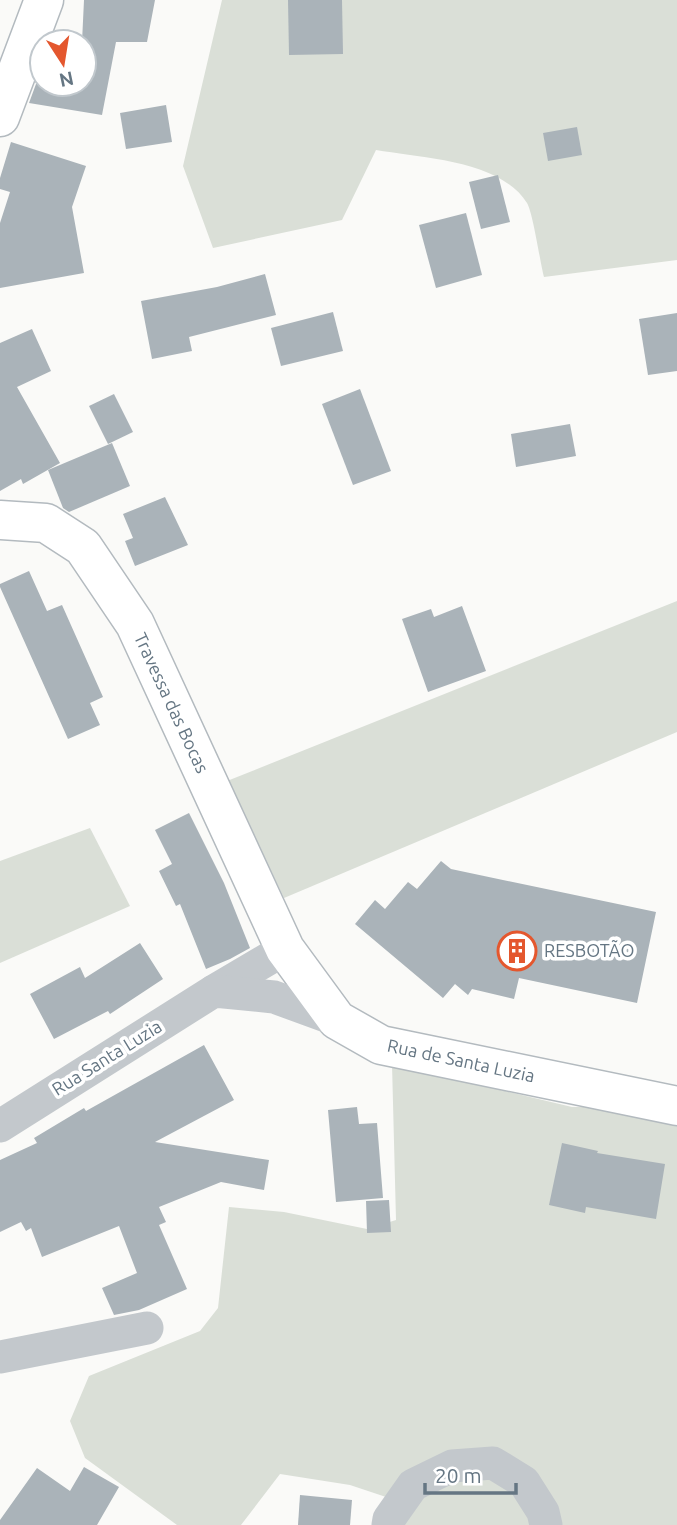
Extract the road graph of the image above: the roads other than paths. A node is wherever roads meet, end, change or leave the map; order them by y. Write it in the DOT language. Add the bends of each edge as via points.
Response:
graph roads {
  1 [pos="44,0"];
  2 [pos="0,117"];
  3 [pos="0,520"];
  4 [pos="285,949"];
  5 [pos="214,991"];
  6 [pos="337,1020"];
  7 [pos="677,1106"];
  8 [pos="0,1126"];
  9 [pos="147,1328"];
  10 [pos="0,1357"];
  11 [pos="388,1525"];
  12 [pos="545,1525"];
  1 -- 2 [label="street"];
  3 -- 4 [label="street, Travessa das Bocas" via="46,523 83,547 135,624"];
  4 -- 5 [label="street, Rua Santa Luzia"];
  4 -- 6 [label="street, Rua de Santa Luzia"];
  5 -- 6 [label="street" via="274,997"];
  5 -- 8 [label="street, Rua Santa Luzia"];
  6 -- 7 [label="street, Rua de Santa Luzia" via="381,1045"];
  9 -- 10 [label="street"];
  11 -- 12 [label="street" via="413,1485 452,1466 493,1463 524,1482 543,1512"];
}
